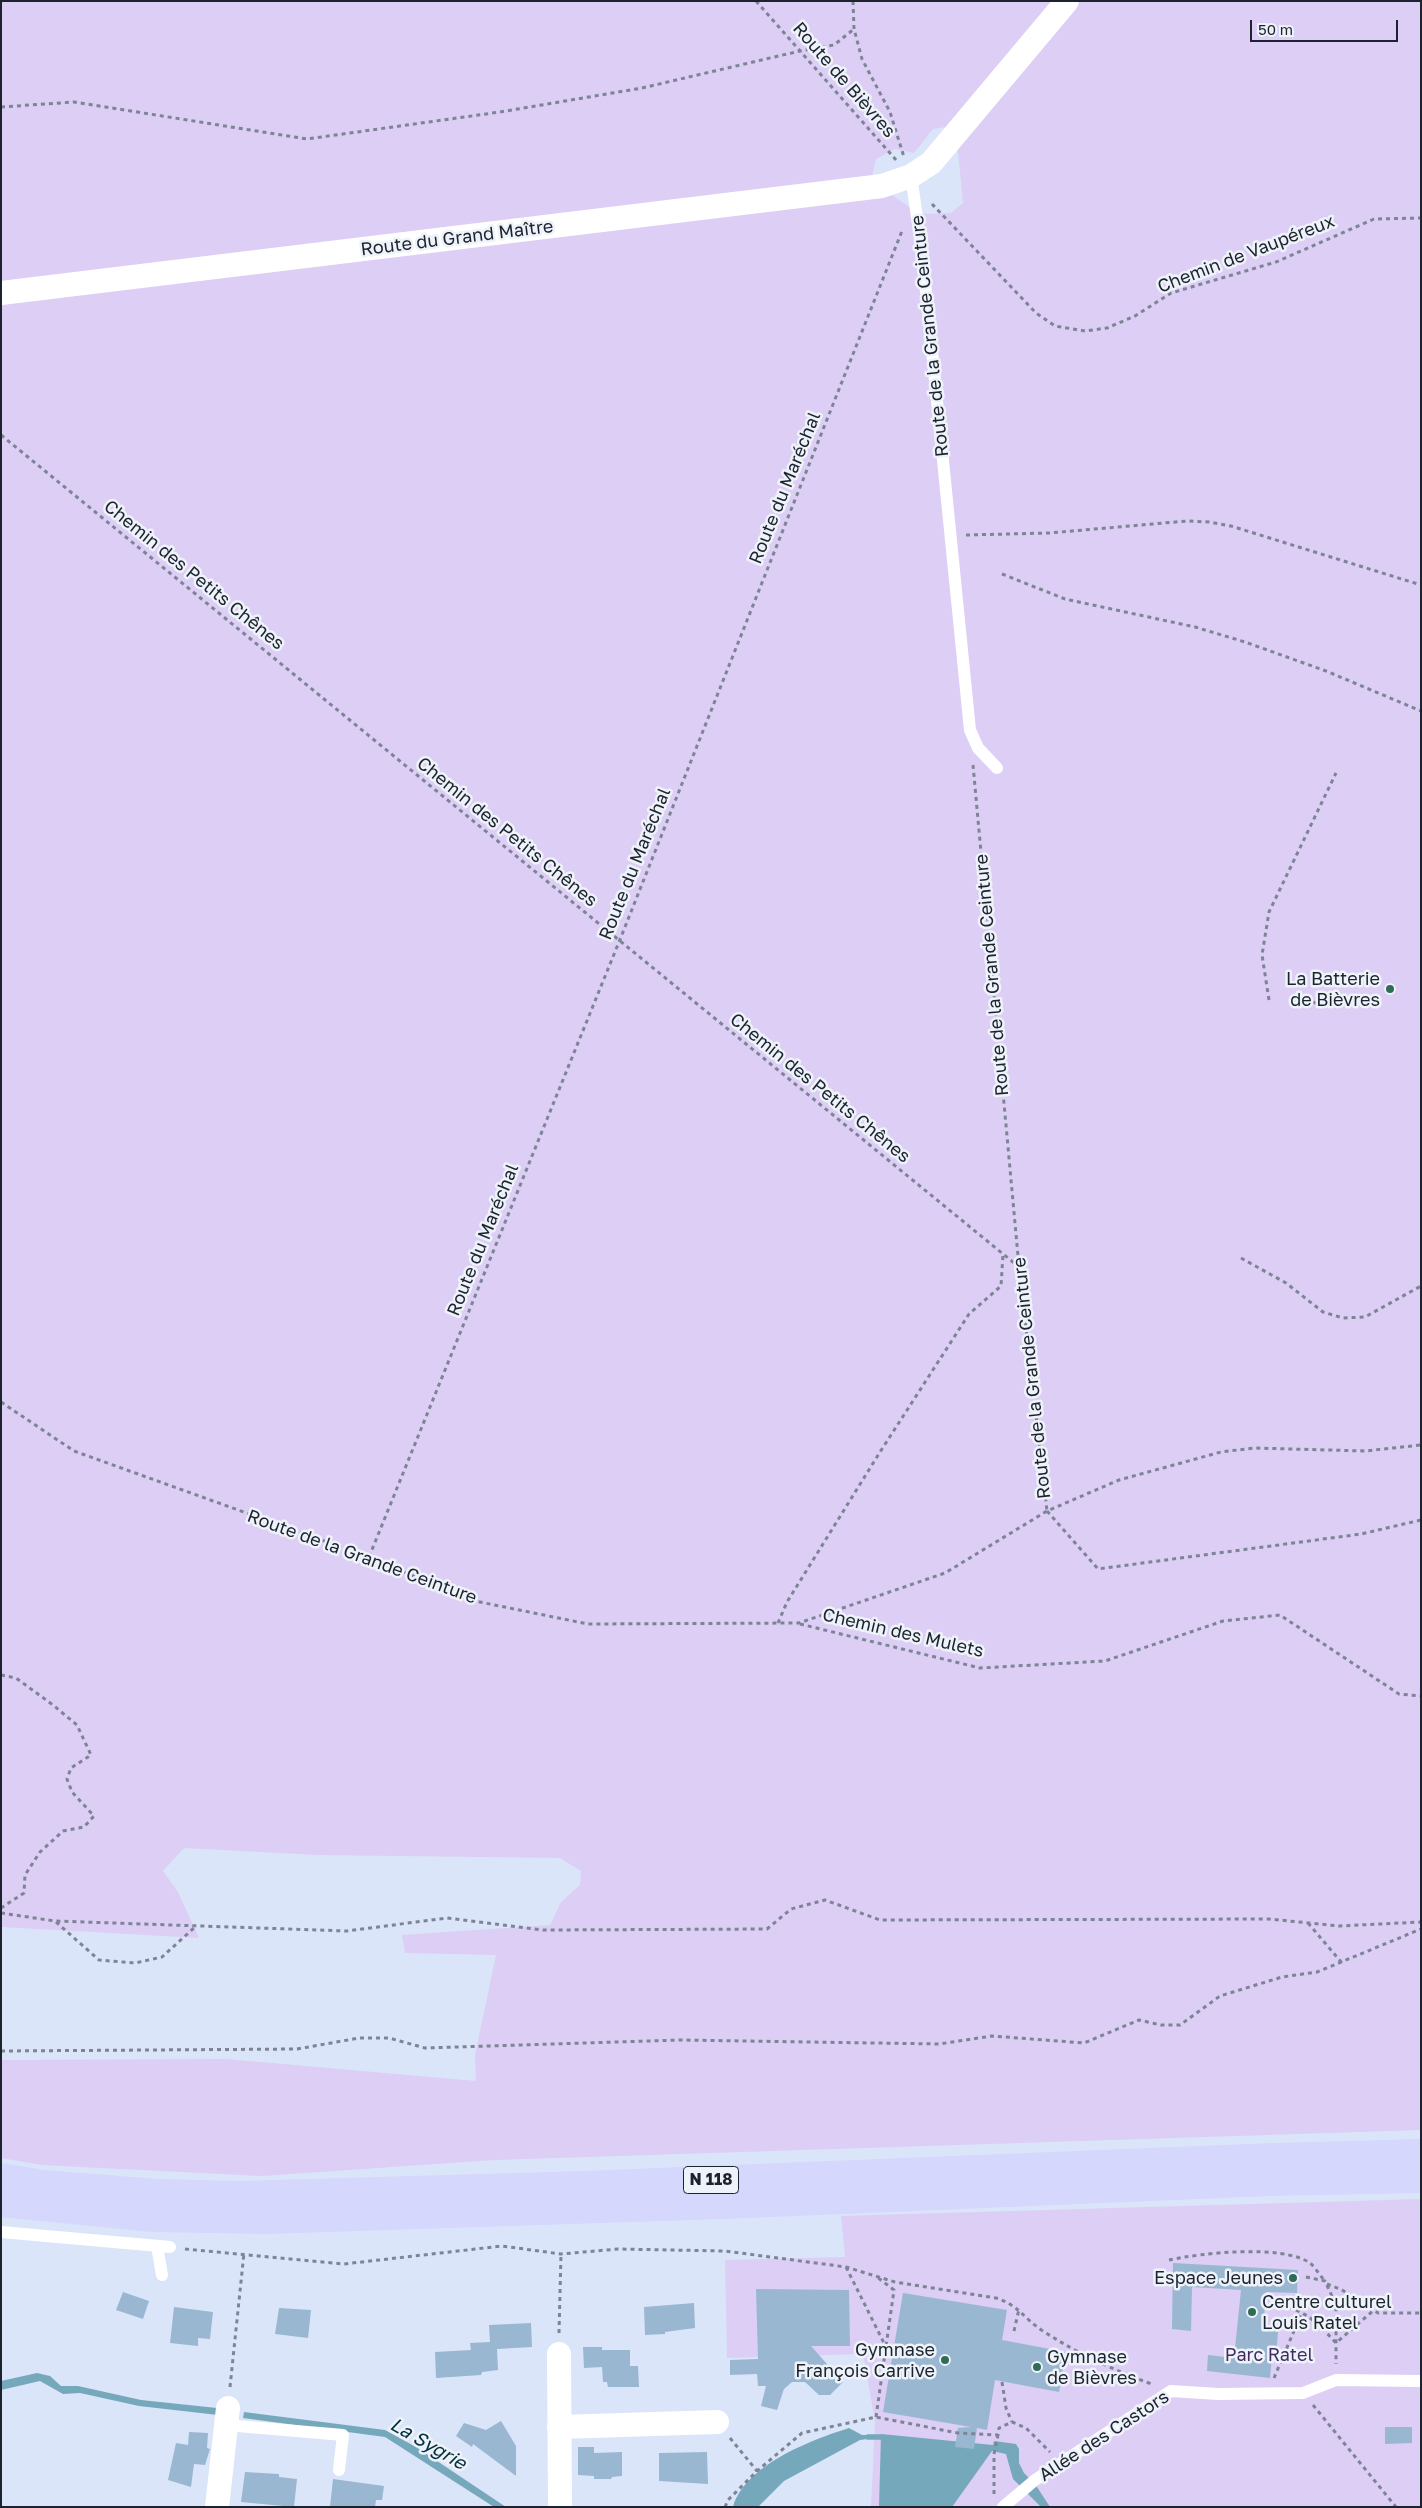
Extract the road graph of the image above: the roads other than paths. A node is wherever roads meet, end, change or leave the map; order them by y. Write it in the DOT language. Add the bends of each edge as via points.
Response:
graph roads {
  1 [pos="1067,1"];
  2 [pos="911,176"];
  3 [pos="1,293"];
  4 [pos="996,768"];
  5 [pos="1421,2153"];
  6 [pos="1,2177"];
  7 [pos="1421,2179"];
  8 [pos="1,2203"];
  9 [pos="1,2232"];
  10 [pos="157,2246"];
  11 [pos="175,2248"];
  12 [pos="162,2275"];
  13 [pos="559,2354"];
  14 [pos="1421,2381"];
  15 [pos="227,2416"];
  16 [pos="717,2422"];
  17 [pos="559,2427"];
  18 [pos="339,2470"];
  19 [pos="999,2503"];
  20 [pos="217,2507"];
  21 [pos="560,2507"];
  1 -- 2 [label="street" via="931,163"];
  2 -- 3 [label="street, Route du Grand Maître" via="882,186"];
  2 -- 4 [label="lane, Route de la Grande Ceinture" via="923,261 970,730 978,748"];
  5 -- 6 [label="highway, N 118" via="240,2195 157,2193 44,2184"];
  7 -- 8 [label="highway, N 118" via="268,2220 153,2218"];
  9 -- 10 [label="lane"];
  10 -- 11 [label="lane"];
  10 -- 12 [label="lane"];
  13 -- 17 [label="street"];
  14 -- 19 [label="lane, Allée des Castors" via="1336,2380 1303,2393 1171,2391 1021,2492"];
  15 -- 18 [label="lane" via="343,2435"];
  15 -- 20 [label="street"];
  16 -- 17 [label="street"];
  17 -- 21 [label="street"];
}
